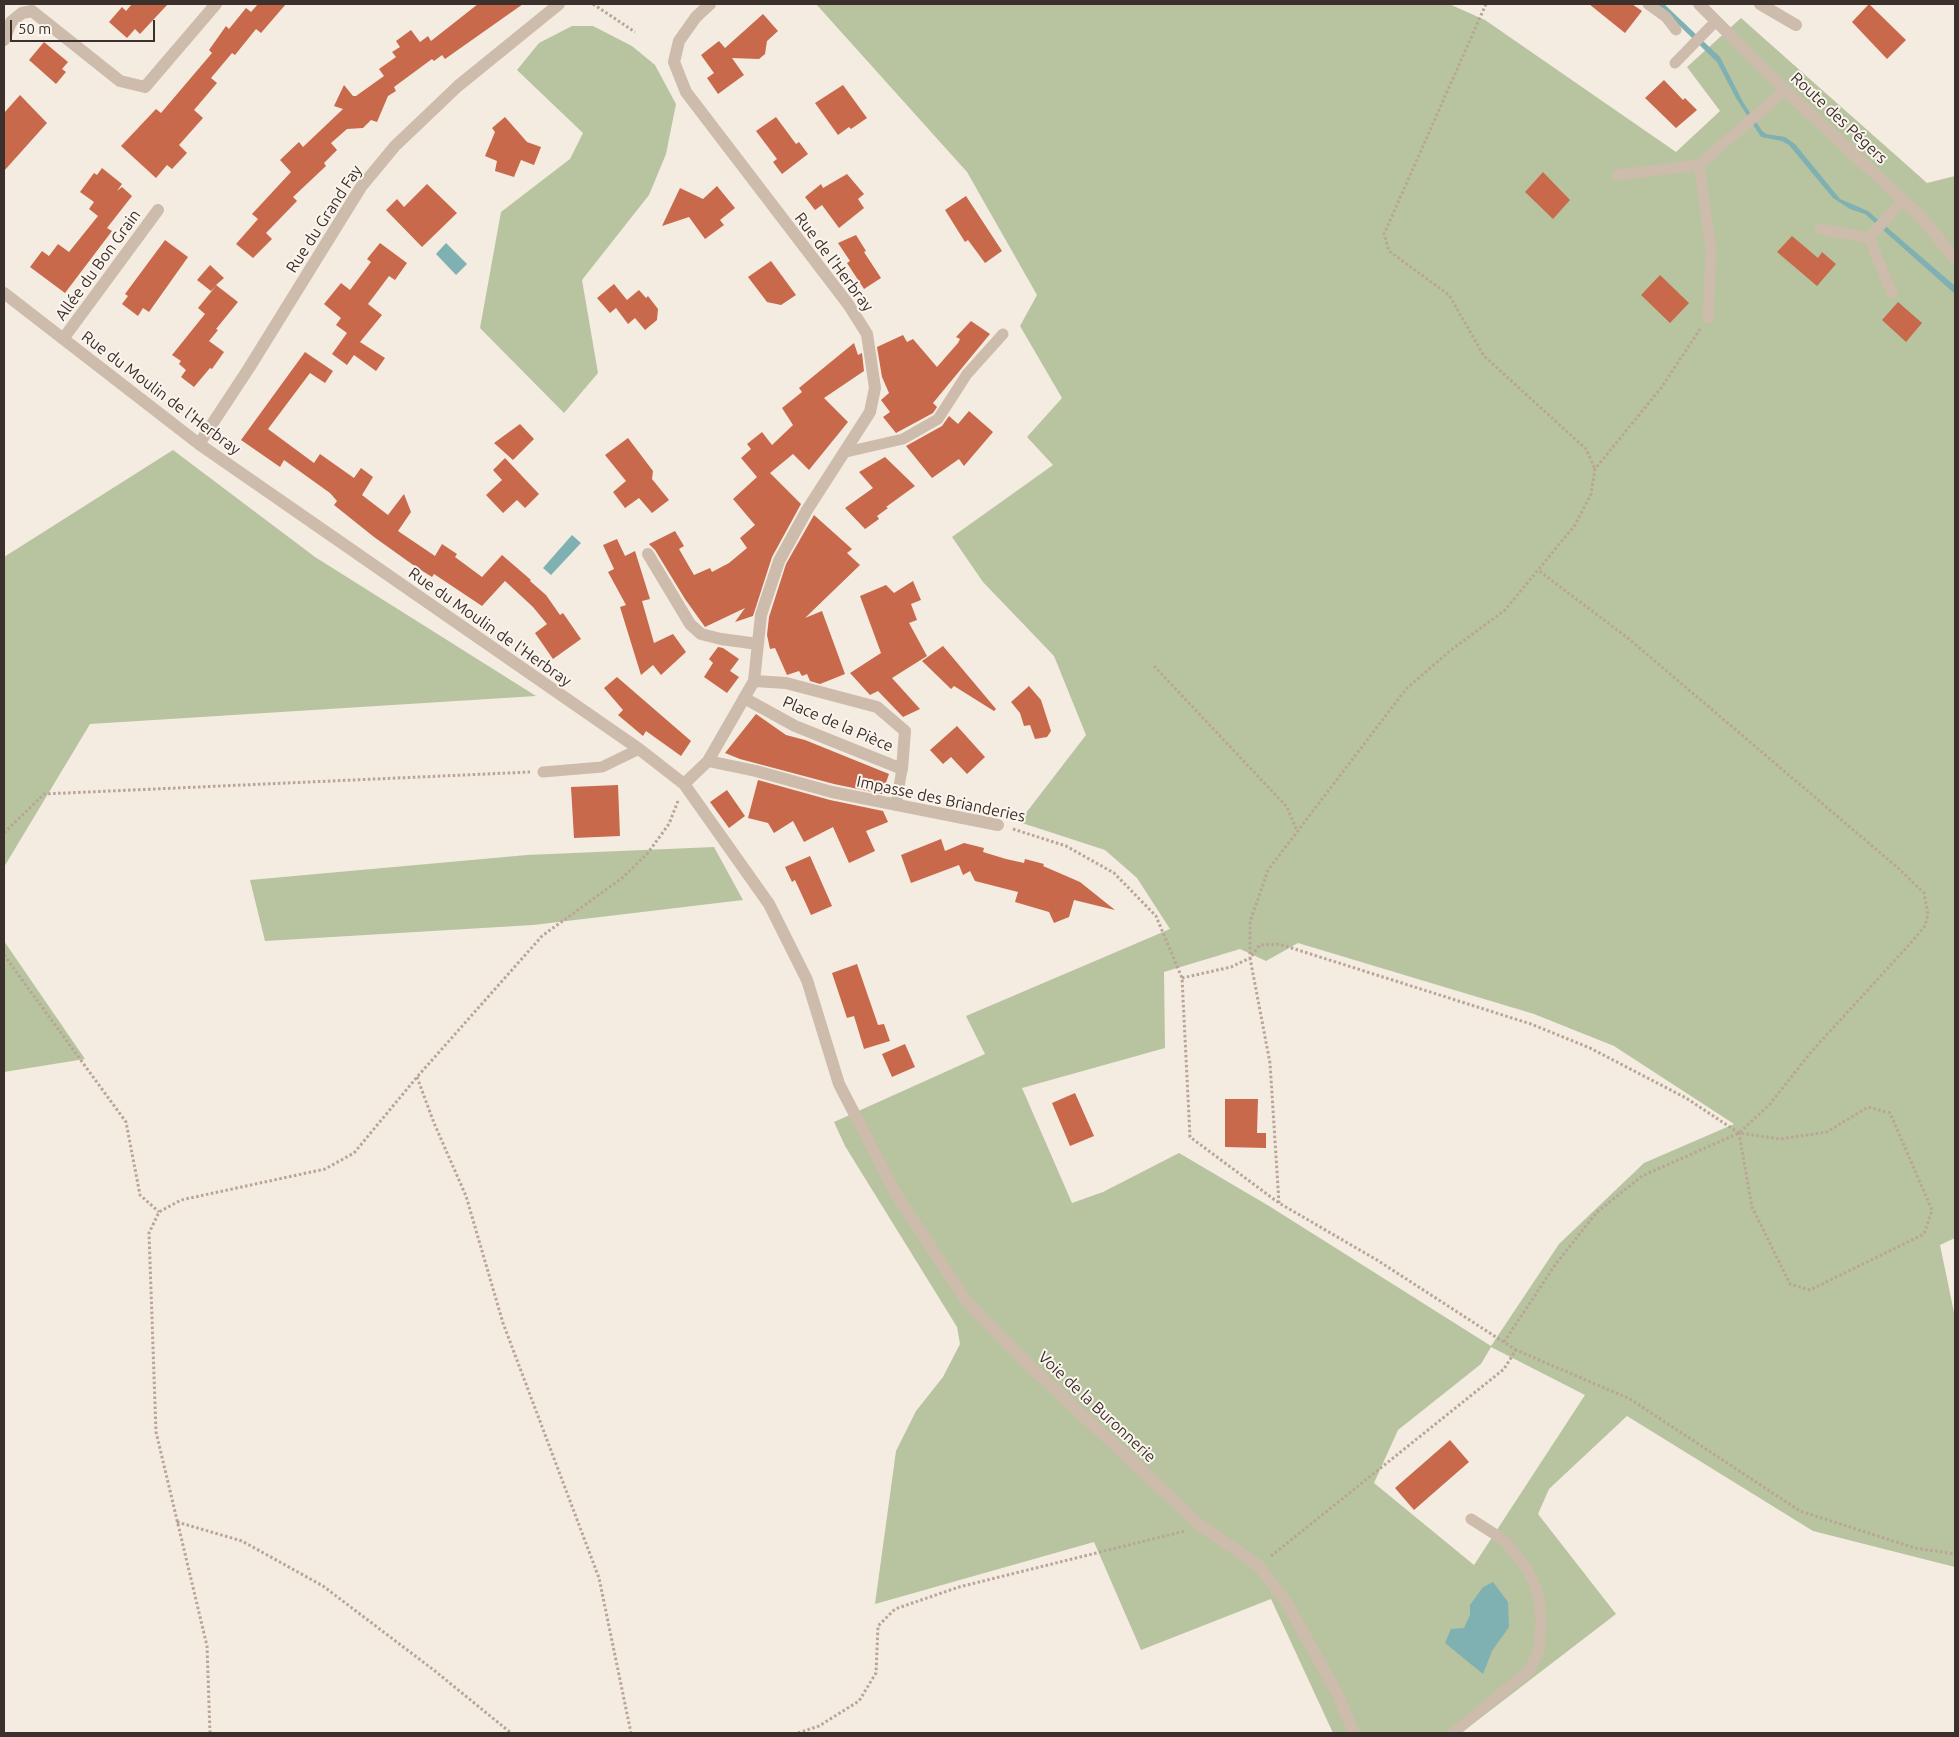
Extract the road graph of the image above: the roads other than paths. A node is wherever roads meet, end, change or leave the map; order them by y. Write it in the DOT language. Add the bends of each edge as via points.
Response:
graph roads {
  1 [pos="216,4"];
  2 [pos="558,4"];
  3 [pos="710,4"];
  4 [pos="1648,4"];
  5 [pos="1699,4"];
  6 [pos="1760,4"];
  7 [pos="1716,21"];
  8 [pos="1796,24"];
  9 [pos="1676,30"];
  10 [pos="4,40"];
  11 [pos="1675,63"];
  12 [pos="1785,90"];
  13 [pos="1699,165"];
  14 [pos="1617,175"];
  15 [pos="1902,200"];
  16 [pos="158,210"];
  17 [pos="1820,229"];
  18 [pos="1869,238"];
  19 [pos="1955,259"];
  20 [pos="4,293"];
  21 [pos="1892,294"];
  22 [pos="1708,318"];
  23 [pos="1003,334"];
  24 [pos="63,339"];
  25 [pos="199,444"];
  26 [pos="846,452"];
  27 [pos="648,554"];
  28 [pos="758,644"];
  29 [pos="754,681"];
  30 [pos="744,698"];
  31 [pos="639,749"];
  32 [pos="708,761"];
  33 [pos="902,769"];
  34 [pos="543,772"];
  35 [pos="684,784"];
  36 [pos="896,805"];
  37 [pos="998,824"];
  38 [pos="839,1084"];
  39 [pos="1471,1519"];
  40 [pos="1354,1733"];
  41 [pos="1453,1733"];
  1 -- 10 [label="street" via="145,87 120,81 32,11 22,12 11,22"];
  2 -- 25 [label="street, Rue du Grand Fay" via="458,86 395,146 361,187"];
  3 -- 26 [label="street, Rue de l'Herbray" via="696,16 678,41 674,62 686,92 848,304 867,334 875,388 870,412"];
  4 -- 9 [label="lane" via="1666,17"];
  5 -- 7 [label="street, Route des Pégers"];
  6 -- 8 [label="street"];
  7 -- 11 [label="lane"];
  7 -- 12 [label="street, Route des Pégers"];
  12 -- 13 [label="lane"];
  12 -- 15 [label="street, Route des Pégers"];
  13 -- 14 [label="lane"];
  13 -- 22 [label="lane" via="1711,250"];
  15 -- 18 [label="lane"];
  15 -- 19 [label="street, Route des Pégers" via="1922,218"];
  16 -- 24 [label="street, Allée du Bon Grain"];
  17 -- 18 [label="lane"];
  18 -- 21 [label="lane"];
  20 -- 24 [label="street, Rue du Moulin de l'Herbray"];
  23 -- 26 [label="lane" via="967,374 938,419 903,439"];
  24 -- 25 [label="street, Rue du Moulin de l'Herbray"];
  25 -- 31 [label="street, Rue du Moulin de l'Herbray"];
  26 -- 28 [label="street, Rue de l'Herbray" via="807,510 780,561 761,615"];
  27 -- 28 [label="street" via="690,624 701,634"];
  28 -- 29 [label="street, Rue de l'Herbray"];
  29 -- 30 [label="street, Rue de l'Herbray"];
  29 -- 33 [label="street, Place de la Pièce" via="786,683 877,707 905,731"];
  30 -- 32 [label="street, Rue de l'Herbray"];
  30 -- 33 [label="street, Place de la Pièce" via="794,726"];
  31 -- 34 [label="lane" via="602,767"];
  31 -- 35 [label="street, Rue du Moulin de l'Herbray"];
  32 -- 35 [label="street, Rue de l'Herbray"];
  32 -- 36 [label="street, Impasse des Brianderies"];
  33 -- 36 [label="lane"];
  35 -- 38 [label="street, Rue du Moulin de l'Herbray" via="769,904 788,939 807,980"];
  36 -- 37 [label="street, Impasse des Brianderies"];
  38 -- 40 [label="street, Voie de la Buronnerie" via="896,1194 966,1302 1200,1525 1259,1566 1288,1605 1338,1695"];
  39 -- 41 [label="lane" via="1504,1540 1528,1570 1538,1594 1542,1618 1539,1650 1530,1670"];
}
